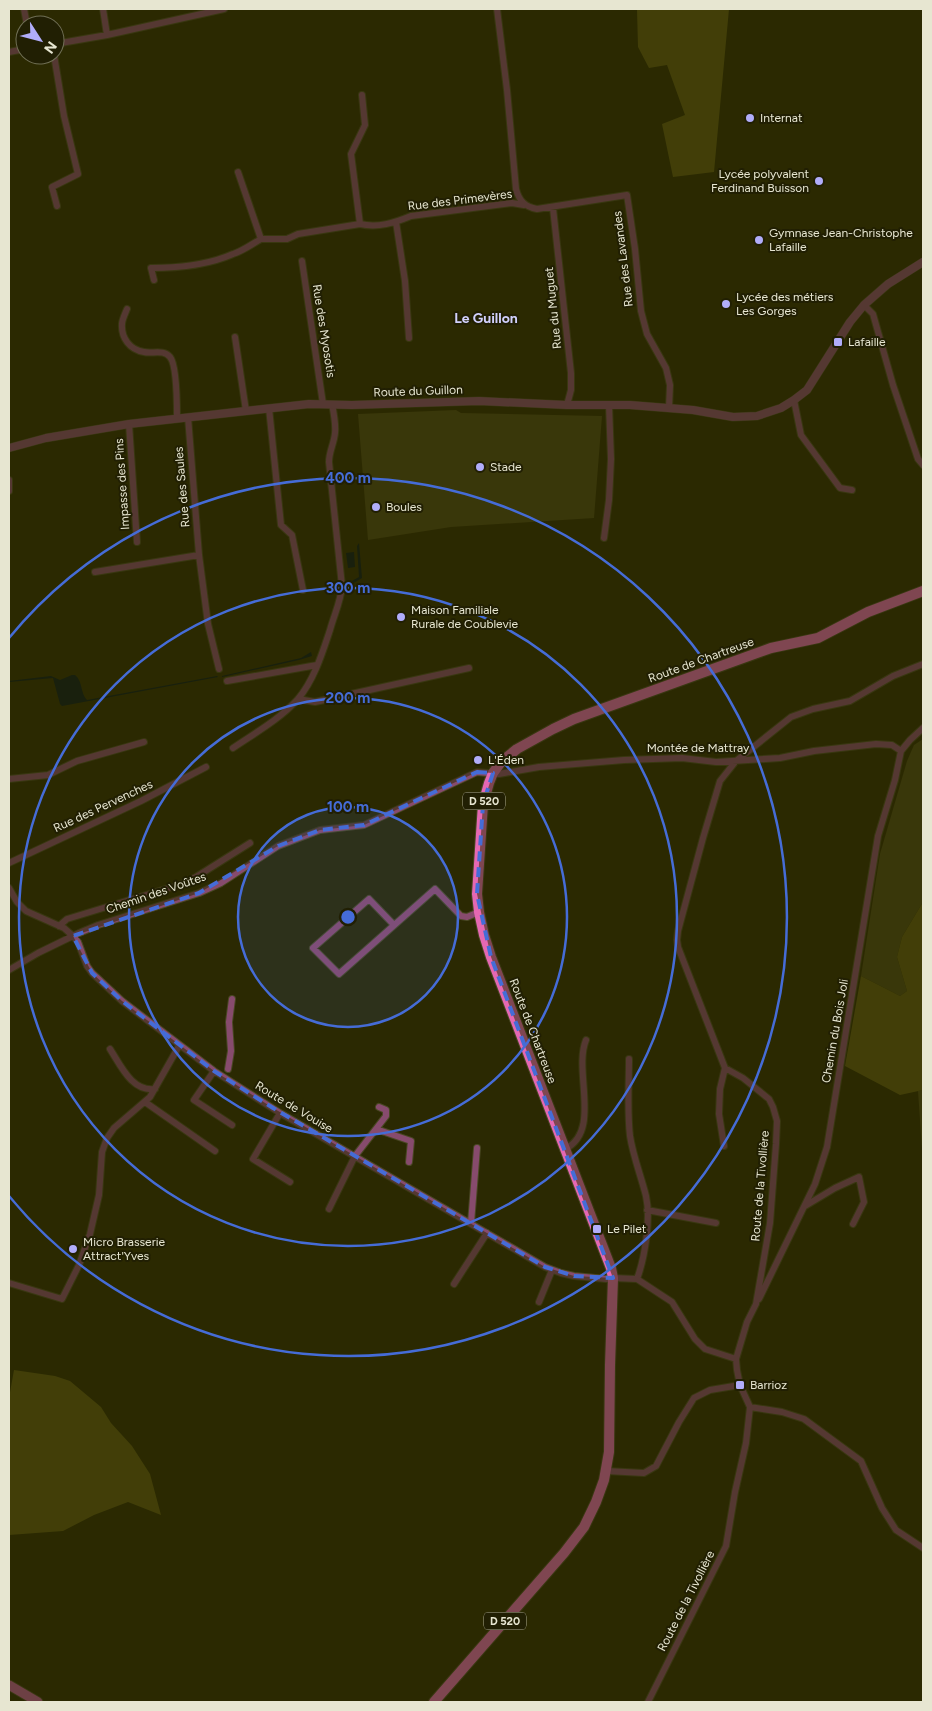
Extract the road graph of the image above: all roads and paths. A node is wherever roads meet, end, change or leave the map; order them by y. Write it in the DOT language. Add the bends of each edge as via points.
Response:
graph roads {
  1 [pos="103,9"];
  2 [pos="188,9"];
  3 [pos="224,9"];
  4 [pos="497,9"];
  5 [pos="190,17"];
  6 [pos="108,35"];
  7 [pos="65,42"];
  8 [pos="56,65"];
  9 [pos="362,95"];
  10 [pos="238,172"];
  11 [pos="525,205"];
  12 [pos="56,206"];
  13 [pos="553,208"];
  14 [pos="396,222"];
  15 [pos="360,224"];
  16 [pos="261,239"];
  17 [pos="302,261"];
  18 [pos="923,262"];
  19 [pos="154,280"];
  20 [pos="864,304"];
  21 [pos="127,309"];
  22 [pos="235,337"];
  23 [pos="409,338"];
  24 [pos="794,400"];
  25 [pos="323,404"];
  26 [pos="332,404"];
  27 [pos="567,404"];
  28 [pos="609,405"];
  29 [pos="269,408"];
  30 [pos="669,408"];
  31 [pos="246,411"];
  32 [pos="188,418"];
  33 [pos="177,419"];
  34 [pos="129,424"];
  35 [pos="9,448"];
  36 [pos="923,465"];
  37 [pos="9,480"];
  38 [pos="852,490"];
  39 [pos="9,491"];
  40 [pos="604,538"];
  41 [pos="137,542"];
  42 [pos="199,554"];
  43 [pos="95,572"];
  44 [pos="303,590"];
  45 [pos="923,591"];
  46 [pos="923,664"];
  47 [pos="317,665"];
  48 [pos="469,668"];
  49 [pos="219,669"];
  50 [pos="227,681"];
  51 [pos="298,699"];
  52 [pos="923,728"];
  53 [pos="144,742"];
  54 [pos="233,748"];
  55 [pos="902,751"];
  56 [pos="736,761"];
  57 [pos="206,767"];
  58 [pos="493,773"];
  59 [pos="9,779"];
  60 [pos="250,843"];
  61 [pos="9,863"];
  62 [pos="9,888"];
  63 [pos="479,912"];
  64 [pos="394,925"];
  65 [pos="59,926"];
  66 [pos="73,936"];
  67 [pos="9,970"];
  68 [pos="232,999"];
  69 [pos="586,1040"];
  70 [pos="179,1046"];
  71 [pos="110,1049"];
  72 [pos="629,1059"];
  73 [pos="725,1068"];
  74 [pos="228,1069"];
  75 [pos="214,1071"];
  76 [pos="155,1089"];
  77 [pos="145,1102"];
  78 [pos="379,1107"];
  79 [pos="280,1113"];
  80 [pos="232,1125"];
  81 [pos="376,1129"];
  82 [pos="724,1146"];
  83 [pos="477,1148"];
  84 [pos="565,1149"];
  85 [pos="216,1151"];
  86 [pos="355,1156"];
  87 [pos="410,1162"];
  88 [pos="290,1182"];
  89 [pos="804,1206"];
  90 [pos="329,1209"];
  91 [pos="647,1210"];
  92 [pos="716,1223"];
  93 [pos="470,1224"];
  94 [pos="853,1224"];
  95 [pos="488,1233"];
  96 [pos="552,1270"];
  97 [pos="614,1278"];
  98 [pos="636,1279"];
  99 [pos="9,1283"];
  100 [pos="454,1284"];
  101 [pos="539,1302"];
  102 [pos="756,1304"];
  103 [pos="736,1359"];
  104 [pos="740,1385"];
  105 [pos="750,1407"];
  106 [pos="606,1471"];
  107 [pos="923,1548"];
  108 [pos="9,1685"];
  109 [pos="38,1702"];
  110 [pos="434,1702"];
  111 [pos="648,1702"];
  1 -- 6 [label="street"];
  2 -- 5 [label="street"];
  3 -- 5 [label="street"];
  4 -- 11 [label="street" via="516,189 518,199"];
  5 -- 6 [label="street"];
  6 -- 7 [label="street"];
  8 -- 12 [label="street" via="78,174 52,187"];
  9 -- 15 [label="street" via="365,124 351,154"];
  10 -- 16 [label="street"];
  11 -- 13 [label="street, Rue des Lavandes" via="537,210"];
  11 -- 14 [label="street, Rue des Primevères" via="512,203 436,212"];
  13 -- 27 [label="street, Rue du Muguet" via="571,373 572,390"];
  13 -- 30 [label="street, Rue des Lavandes" via="627,195 641,311 647,334 666,368 670,385"];
  14 -- 15 [label="street, Rue des Primevères"];
  14 -- 23 [label="street"];
  15 -- 16 [label="street, Rue des Primevères" via="298,234 287,239"];
  16 -- 19 [label="street" via="235,254 208,262 151,268"];
  17 -- 25 [label="street, Rue des Myosotis"];
  18 -- 20 [label="street, Route du Guillon"];
  20 -- 24 [label="street, Route du Guillon" via="807,390"];
  20 -- 36 [label="street" via="873,314 896,394 918,459"];
  21 -- 33 [label="street" via="122,324 125,340 130,346 144,353 167,354 174,364"];
  22 -- 31 [label="street"];
  24 -- 30 [label="street, Route du Guillon" via="781,408 746,417"];
  24 -- 38 [label="street" via="801,435 840,488"];
  25 -- 26 [label="street, Route du Guillon"];
  25 -- 29 [label="street, Route du Guillon"];
  26 -- 27 [label="street, Route du Guillon" via="479,401"];
  26 -- 47 [label="street" via="336,428 329,462 342,597"];
  27 -- 28 [label="street, Route du Guillon"];
  28 -- 30 [label="street, Route du Guillon"];
  28 -- 40 [label="street" via="611,459"];
  29 -- 31 [label="street, Route du Guillon"];
  29 -- 44 [label="street" via="281,526 292,534"];
  31 -- 32 [label="street, Route du Guillon"];
  32 -- 33 [label="street, Route du Guillon"];
  32 -- 42 [label="street, Rue des Saules"];
  33 -- 34 [label="street, Route du Guillon"];
  34 -- 35 [label="street, Route du Guillon" via="46,438"];
  34 -- 41 [label="street, Impasse des Pins"];
  37 -- 39 [label="street"];
  42 -- 43 [label="street"];
  42 -- 49 [label="street, Rue des Saules" via="208,624"];
  45 -- 58 [label="main road, Route de Chartreuse / D 520" via="868,612 818,638 770,648 574,719 517,749"];
  46 -- 56 [label="street" via="893,676 850,701 791,717"];
  47 -- 50 [label="street"];
  47 -- 51 [label="street"];
  48 -- 51 [label="street" via="315,702"];
  51 -- 54 [label="street" via="278,718"];
  52 -- 55 [label="street"];
  53 -- 59 [label="street" via="77,761 48,775"];
  55 -- 56 [label="street, Montée de Mattray" via="892,745 876,744"];
  55 -- 89 [label="street, Chemin du Bois Joli" via="878,836 827,1147"];
  56 -- 58 [label="street, Montée de Mattray" via="682,758 624,760"];
  56 -- 73 [label="street" via="720,781 677,940 682,961"];
  57 -- 61 [label="street, Rue des Pervenches"];
  58 -- 63 [label="main road, Route de Chartreuse / D 520" via="483,811 478,870"];
  58 -- 66 [label="street, Chemin des Voûtes" via="477,772 364,825 320,830 278,846 199,893"];
  60 -- 65 [label="street" via="179,885 67,919"];
  62 -- 65 [label="street, Route de Vouise" via="26,912"];
  63 -- 64 [label="street" via="461,916 434,889"];
  63 -- 84 [label="main road, Route de Chartreuse / D 520" via="484,935"];
  64 -- 64 [label="street" via="369,899 314,948 339,974"];
  65 -- 66 [label="street, Route de Vouise"];
  66 -- 67 [label="street, Chemin des Voûtes"];
  66 -- 70 [label="street, Route de Vouise" via="92,973"];
  68 -- 74 [label="street"];
  69 -- 84 [label="street" via="583,1048 582,1130 573,1145"];
  70 -- 75 [label="street, Route de Vouise"];
  70 -- 76 [label="street"];
  71 -- 76 [label="street" via="131,1080 143,1089"];
  72 -- 91 [label="street" via="630,1138"];
  73 -- 82 [label="street" via="719,1114"];
  73 -- 102 [label="street, Route de la Tivollière" via="769,1099 777,1121 770,1223"];
  75 -- 79 [label="street, Route de Vouise"];
  75 -- 80 [label="street" via="194,1100"];
  76 -- 77 [label="street"];
  77 -- 85 [label="street"];
  77 -- 99 [label="street" via="107,1138 90,1234 62,1299"];
  78 -- 81 [label="street" via="386,1110 386,1116"];
  79 -- 86 [label="street, Route de Vouise"];
  79 -- 88 [label="street" via="253,1159"];
  81 -- 86 [label="street"];
  81 -- 87 [label="street" via="411,1141"];
  83 -- 93 [label="street"];
  84 -- 97 [label="main road, Route de Chartreuse / D 520"];
  86 -- 90 [label="street"];
  86 -- 93 [label="street, Route de Vouise"];
  89 -- 94 [label="street" via="859,1177 864,1202"];
  89 -- 102 [label="street, Chemin du Bois Joli"];
  91 -- 92 [label="street"];
  91 -- 98 [label="street" via="642,1267"];
  93 -- 95 [label="street, Route de Vouise"];
  95 -- 96 [label="street, Route de Vouise"];
  95 -- 100 [label="street"];
  96 -- 97 [label="street, Route de Vouise" via="574,1276"];
  96 -- 101 [label="street"];
  97 -- 98 [label="street, Route de Vouise"];
  97 -- 106 [label="main road, Route de Chartreuse / D 520"];
  98 -- 103 [label="street" via="672,1302 705,1349"];
  102 -- 103 [label="street, Route de la Tivollière"];
  103 -- 104 [label="street, Route de la Tivollière"];
  104 -- 105 [label="street, Route de la Tivollière"];
  104 -- 106 [label="street" via="710,1390 694,1398 656,1466 644,1473"];
  105 -- 107 [label="street" via="804,1419 860,1461 896,1530"];
  105 -- 111 [label="street, Route de la Tivollière" via="726,1546"];
  106 -- 110 [label="main road, Route de Chartreuse / D 520" via="596,1502 576,1538"];
  108 -- 109 [label="main road"];
}
